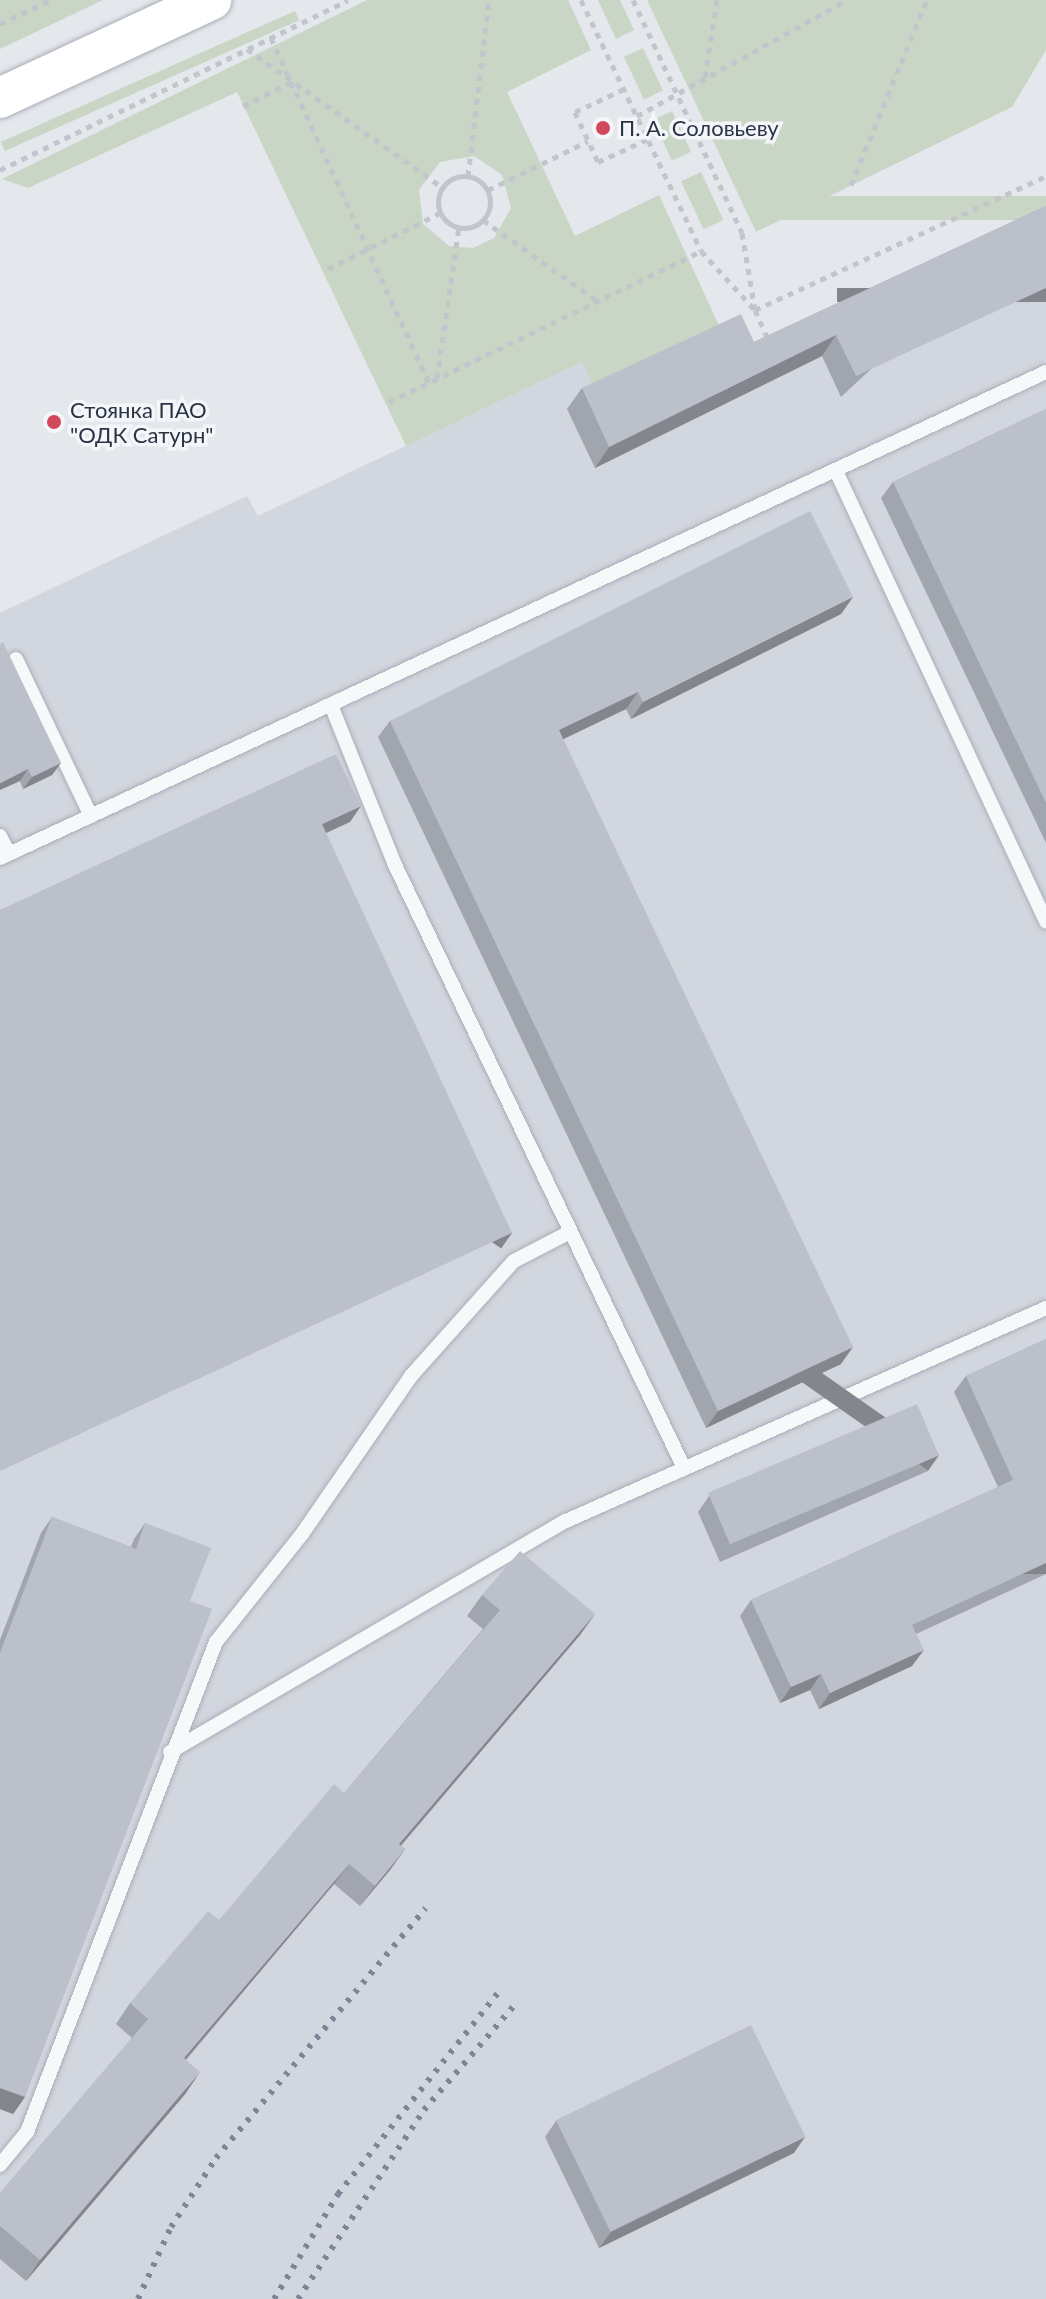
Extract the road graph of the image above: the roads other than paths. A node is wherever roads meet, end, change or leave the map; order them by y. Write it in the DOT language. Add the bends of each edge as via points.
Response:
graph roads {
  1 [pos="211,0"];
  2 [pos="0,98"];
  3 [pos="1046,372"];
  4 [pos="836,471"];
  5 [pos="16,659"];
  6 [pos="331,705"];
  7 [pos="91,816"];
  8 [pos="0,836"];
  9 [pos="4,856"];
  10 [pos="1046,922"];
  11 [pos="570,1232"];
  12 [pos="1046,1308"];
  13 [pos="684,1468"];
  14 [pos="170,1752"];
  15 [pos="0,2165"];
  1 -- 2 [label="main road"];
  3 -- 4 [label="lane"];
  4 -- 6 [label="lane"];
  4 -- 10 [label="lane"];
  5 -- 7 [label="lane"];
  6 -- 7 [label="lane"];
  6 -- 11 [label="lane" via="395,865"];
  7 -- 9 [label="lane"];
  8 -- 9 [label="lane"];
  11 -- 13 [label="lane"];
  11 -- 14 [label="lane" via="514,1261 363,1438 302,1534 216,1642"];
  12 -- 13 [label="lane"];
  13 -- 14 [label="lane" via="518,1545"];
  14 -- 15 [label="lane" via="27,2132"];
}
